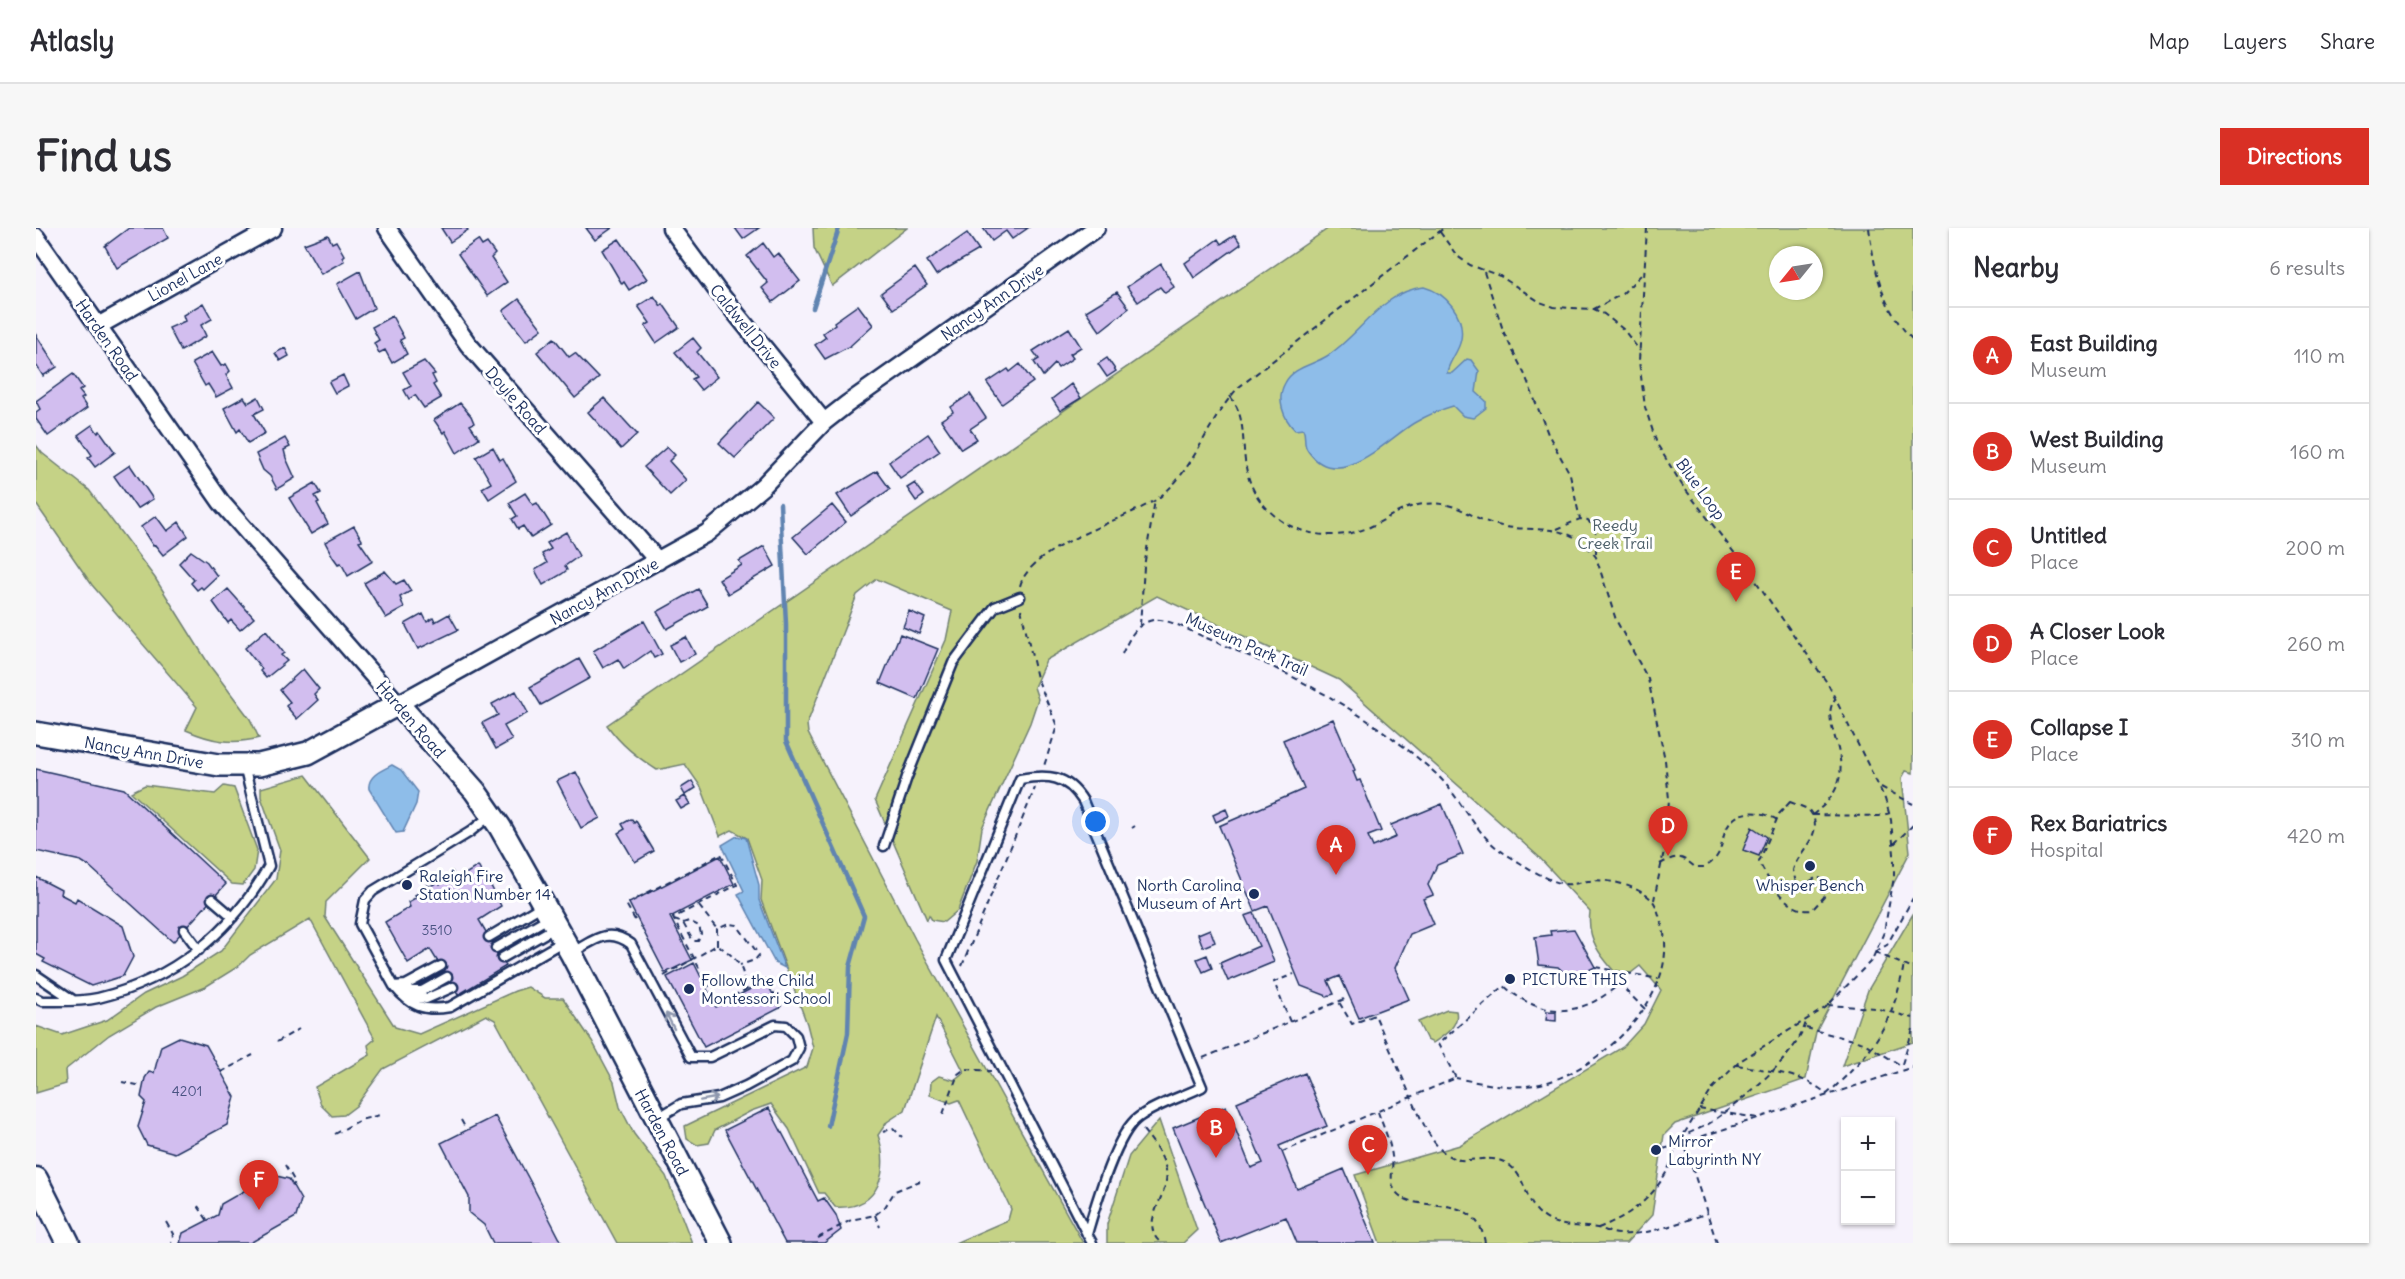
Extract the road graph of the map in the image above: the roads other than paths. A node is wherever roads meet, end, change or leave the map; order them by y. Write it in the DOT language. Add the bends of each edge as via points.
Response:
graph roads {
  1 [pos="273,228"];
  2 [pos="387,228"];
  3 [pos="671,228"];
  4 [pos="1096,228"];
  5 [pos="36,237"];
  6 [pos="98,326"];
  7 [pos="824,422"];
  8 [pos="658,561"];
  9 [pos="1020,597"];
  10 [pos="398,704"];
  11 [pos="36,733"];
  12 [pos="244,766"];
  13 [pos="492,815"];
  14 [pos="884,846"];
  15 [pos="212,899"];
  16 [pos="233,916"];
  17 [pos="557,928"];
  18 [pos="183,930"];
  19 [pos="489,937"];
  20 [pos="496,948"];
  21 [pos="199,950"];
  22 [pos="502,958"];
  23 [pos="441,966"];
  24 [pos="36,975"];
  25 [pos="447,977"];
  26 [pos="394,986"];
  27 [pos="453,987"];
  28 [pos="36,998"];
  29 [pos="73,1001"];
  30 [pos="656,1119"];
  31 [pos="36,1179"];
  32 [pos="1087,1234"];
  33 [pos="68,1243"];
  34 [pos="721,1243"];
  35 [pos="1092,1243"];
  1 -- 6 [label="street, Lionel Lane"];
  2 -- 8 [label="street, Doyle Road" via="468,344"];
  3 -- 7 [label="street, Caldwell Drive"];
  4 -- 7 [label="street, Nancy Ann Drive"];
  5 -- 6 [label="street, Harden Road"];
  6 -- 10 [label="street, Harden Road" via="221,502"];
  7 -- 8 [label="street, Nancy Ann Drive" via="764,486 707,533"];
  8 -- 10 [label="street, Nancy Ann Drive"];
  9 -- 14 [label="lane" via="995,607 953,663"];
  10 -- 12 [label="street, Nancy Ann Drive" via="308,753 274,763"];
  10 -- 13 [label="street, Harden Road"];
  11 -- 12 [label="street, Nancy Ann Drive"];
  12 -- 16 [label="lane" via="269,866 253,895"];
  13 -- 17 [label="street, Harden Road"];
  13 -- 26 [label="lane" via="373,891 365,900 360,924"];
  15 -- 16 [label="lane"];
  16 -- 21 [label="lane"];
  17 -- 19 [label="lane"];
  17 -- 20 [label="lane"];
  17 -- 22 [label="lane"];
  17 -- 26 [label="lane" via="450,1007 432,1011 418,1008"];
  17 -- 30 [label="street, Harden Road"];
  30 -- 17 [label="lane, one-way" via="681,1104 719,1098 782,1068 797,1056 796,1036 786,1026 775,1025 710,1057 691,1058 631,944 618,935"];
  18 -- 21 [label="lane"];
  21 -- 29 [label="lane" via="142,984"];
  23 -- 26 [label="lane" via="406,986"];
  24 -- 29 [label="lane"];
  25 -- 26 [label="lane" via="422,991 401,991"];
  26 -- 27 [label="lane" via="404,996 426,999"];
  28 -- 29 [label="lane"];
  30 -- 34 [label="street, Harden Road"];
  31 -- 33 [label="main road"];
  32 -- 32 [label="lane" via="1125,1132 1138,1117 1202,1087 1083,801 1067,782 1050,776 1020,779 945,960"];
  32 -- 35 [label="lane"];
}
